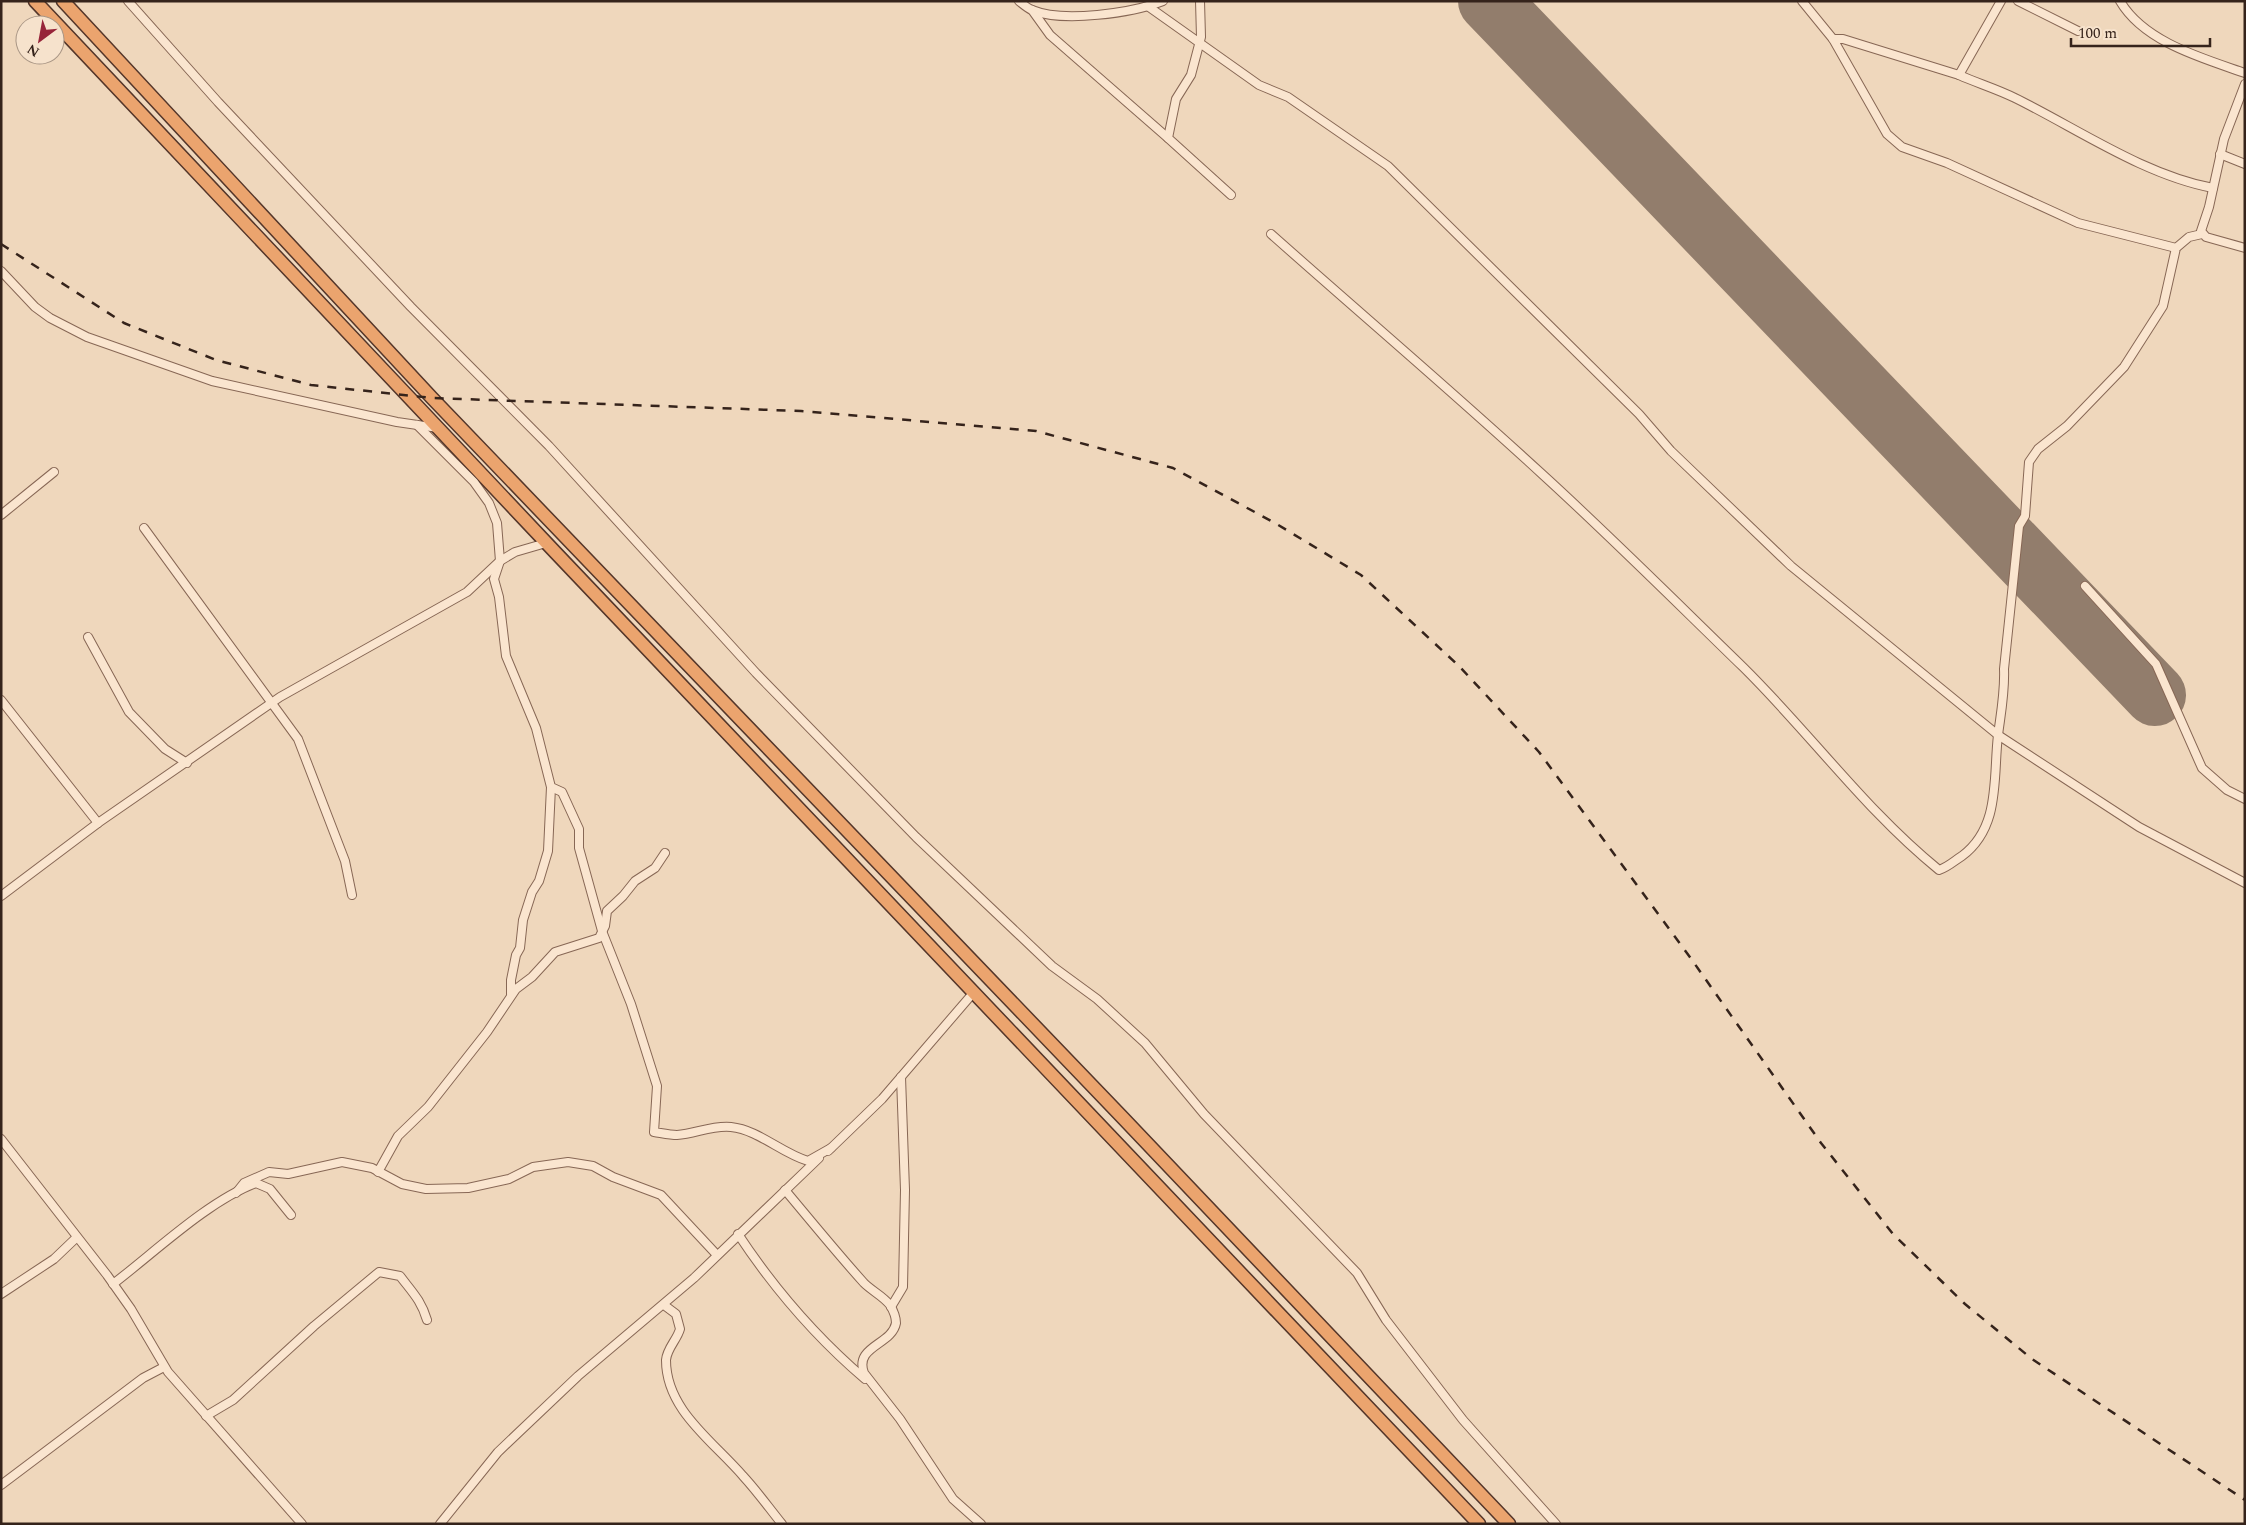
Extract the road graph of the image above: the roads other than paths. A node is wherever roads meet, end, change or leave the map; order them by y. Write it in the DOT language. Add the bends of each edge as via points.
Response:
graph roads {
  1 [pos="35,1"];
  2 [pos="63,1"];
  3 [pos="128,1"];
  4 [pos="1019,1"];
  5 [pos="1163,1"];
  6 [pos="1200,1"];
  7 [pos="1802,1"];
  8 [pos="2001,1"];
  9 [pos="2018,1"];
  10 [pos="2120,1"];
  11 [pos="1149,7"];
  12 [pos="1032,10"];
  13 [pos="2078,31"];
  14 [pos="1833,39"];
  15 [pos="1200,41"];
  16 [pos="2245,73"];
  17 [pos="1959,75"];
  18 [pos="2245,84"];
  19 [pos="1168,138"];
  20 [pos="2220,154"];
  21 [pos="2245,164"];
  22 [pos="2213,188"];
  23 [pos="1231,195"];
  24 [pos="1271,234"];
  25 [pos="2202,234"];
  26 [pos="2176,248"];
  27 [pos="2245,248"];
  28 [pos="1,271"];
  29 [pos="416,425"];
  30 [pos="438,428"];
  31 [pos="54,472"];
  32 [pos="1,515"];
  33 [pos="144,528"];
  34 [pos="546,542"];
  35 [pos="500,561"];
  36 [pos="2085,586"];
  37 [pos="88,637"];
  38 [pos="1,700"];
  39 [pos="273,702"];
  40 [pos="1998,735"];
  41 [pos="186,763"];
  42 [pos="551,787"];
  43 [pos="2245,799"];
  44 [pos="98,823"];
  45 [pos="665,854"];
  46 [pos="2245,883"];
  47 [pos="352,894"];
  48 [pos="1,896"];
  49 [pos="602,931"];
  50 [pos="974,992"];
  51 [pos="511,994"];
  52 [pos="901,1077"];
  53 [pos="1,1139"];
  54 [pos="831,1148"];
  55 [pos="378,1172"];
  56 [pos="785,1190"];
  57 [pos="236,1193"];
  58 [pos="291,1215"];
  59 [pos="738,1234"];
  60 [pos="76,1238"];
  61 [pos="717,1256"];
  62 [pos="113,1284"];
  63 [pos="1,1294"];
  64 [pos="664,1305"];
  65 [pos="891,1307"];
  66 [pos="427,1320"];
  67 [pos="164,1367"];
  68 [pos="872,1385"];
  69 [pos="206,1416"];
  70 [pos="1,1485"];
  71 [pos="302,1524"];
  72 [pos="440,1524"];
  73 [pos="782,1524"];
  74 [pos="981,1524"];
  75 [pos="1479,1524"];
  76 [pos="1509,1524"];
  77 [pos="1556,1524"];
  1 -- 30 [label="highway"];
  2 -- 76 [label="highway" via="432,398"];
  3 -- 77 [label="street" via="218,102 405,300 549,446 756,673 916,837 1052,966 1097,1000 1145,1043 1204,1114 1356,1273 1386,1320 1463,1420"];
  4 -- 12 [label="street"];
  5 -- 11 [label="street"];
  6 -- 15 [label="street"];
  7 -- 14 [label="street"];
  8 -- 17 [label="street"];
  9 -- 13 [label="street"];
  10 -- 16 [label="street" via="2141,25 2158,36 2202,58"];
  11 -- 12 [label="street" via="1105,15"];
  11 -- 15 [label="street"];
  12 -- 19 [label="street" via="1050,35"];
  14 -- 17 [label="street" via="1843,39"];
  14 -- 26 [label="street" via="1887,134 1902,147 1947,163 2078,223"];
  15 -- 19 [label="street" via="1191,75 1176,99"];
  15 -- 40 [label="street" via="1259,85 1288,97 1388,166 1639,414 1671,451 1791,566"];
  17 -- 22 [label="street" via="2014,98 2112,150 2180,179"];
  18 -- 20 [label="street"];
  19 -- 23 [label="street"];
  20 -- 21 [label="street"];
  20 -- 22 [label="street"];
  22 -- 25 [label="street"];
  24 -- 40 [label="street" via="1542,474 1745,669 1874,809 1939,870 1966,853 1980,837 1990,815 1995,795"];
  25 -- 26 [label="street" via="2189,237"];
  25 -- 27 [label="street"];
  26 -- 40 [label="street" via="2163,306 2124,367 2067,426 2038,449 2029,462 2025,516 2019,526 2004,669 2005,692"];
  28 -- 29 [label="street" via="35,307 87,337 212,381"];
  29 -- 30 [label="street"];
  29 -- 35 [label="street" via="474,482 489,503 497,523"];
  30 -- 34 [label="highway"];
  31 -- 32 [label="street"];
  33 -- 39 [label="street"];
  34 -- 35 [label="street" via="515,552"];
  34 -- 50 [label="highway"];
  35 -- 39 [label="street" via="466,592"];
  35 -- 42 [label="street" via="494,579 506,656 536,728"];
  36 -- 43 [label="street" via="2156,664 2202,768 2227,790"];
  37 -- 41 [label="street" via="129,712 165,749"];
  38 -- 44 [label="street"];
  39 -- 41 [label="street"];
  39 -- 47 [label="street" via="298,739 345,861"];
  40 -- 46 [label="street" via="2139,827"];
  41 -- 44 [label="street"];
  42 -- 49 [label="street" via="562,792 579,829 579,848"];
  42 -- 51 [label="street" via="548,851 522,920"];
  44 -- 48 [label="street"];
  45 -- 49 [label="street" via="655,868 635,881 607,911"];
  49 -- 51 [label="street" via="599,938 556,952"];
  49 -- 54 [label="street" via="631,1004 657,1086 654,1132 677,1135 732,1127 753,1133 808,1161"];
  50 -- 52 [label="street"];
  50 -- 75 [label="highway"];
  51 -- 55 [label="street" via="487,1032 428,1107 398,1136"];
  52 -- 54 [label="street"];
  52 -- 65 [label="street" via="905,1190 903,1288"];
  53 -- 60 [label="street"];
  54 -- 56 [label="street"];
  55 -- 57 [label="street" via="342,1162 288,1174 269,1172 244,1183"];
  55 -- 61 [label="street" via="402,1184 426,1189 468,1188 509,1179 533,1166 568,1162 593,1166 661,1195"];
  56 -- 59 [label="street"];
  56 -- 65 [label="street" via="863,1281"];
  57 -- 58 [label="street" via="256,1183 270,1189"];
  57 -- 62 [label="street" via="186,1224"];
  59 -- 61 [label="street"];
  59 -- 68 [label="street" via="775,1285 836,1355"];
  60 -- 62 [label="street"];
  60 -- 63 [label="street" via="54,1259"];
  61 -- 64 [label="street"];
  62 -- 67 [label="street"];
  64 -- 72 [label="street" via="585,1370 498,1452"];
  64 -- 73 [label="street" via="676,1314 680,1329 666,1358 676,1400"];
  65 -- 68 [label="street" via="896,1317 895,1325 862,1360 864,1373"];
  66 -- 69 [label="street" via="422,1302 400,1276 380,1272 314,1326 233,1400"];
  67 -- 69 [label="street"];
  67 -- 70 [label="street" via="143,1378"];
  68 -- 74 [label="street" via="900,1419 952,1499"];
  69 -- 71 [label="street"];
}
